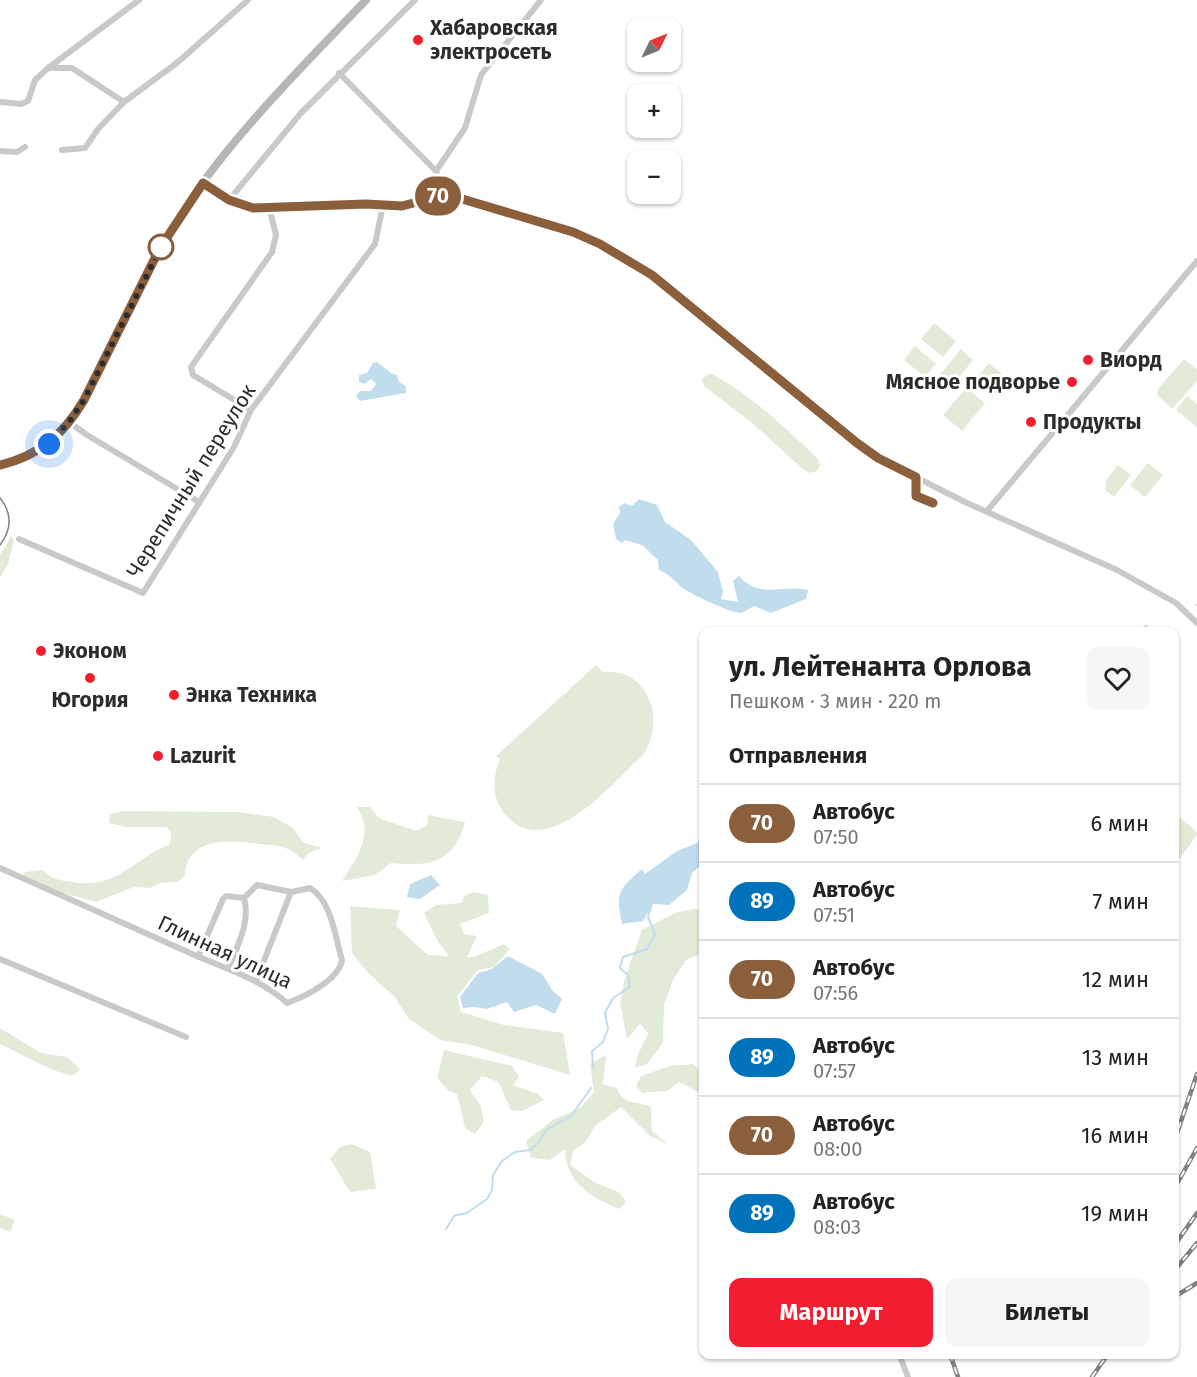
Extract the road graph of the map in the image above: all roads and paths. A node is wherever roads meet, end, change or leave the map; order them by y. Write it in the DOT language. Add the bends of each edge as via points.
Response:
graph roads {
  1 [pos="139,0"];
  2 [pos="248,0"];
  3 [pos="366,0"];
  4 [pos="415,0"];
  5 [pos="541,0"];
  6 [pos="48,68"];
  7 [pos="339,73"];
  8 [pos="0,102"];
  9 [pos="124,102"];
  10 [pos="25,147"];
  11 [pos="62,150"];
  12 [pos="0,151"];
  13 [pos="436,171"];
  14 [pos="203,183"];
  15 [pos="444,195"];
  16 [pos="229,200"];
  17 [pos="383,205"];
  18 [pos="269,207"];
  19 [pos="1197,261"];
  20 [pos="251,410"];
  21 [pos="69,422"];
  22 [pos="0,465"];
  23 [pos="199,502"];
  24 [pos="987,511"];
  25 [pos="19,539"];
  26 [pos="1197,622"];
  27 [pos="0,868"];
  28 [pos="291,892"];
  29 [pos="244,898"];
  30 [pos="198,957"];
  31 [pos="0,959"];
  32 [pos="228,969"];
  33 [pos="256,981"];
  34 [pos="186,1037"];
  35 [pos="901,1359"];
  36 [pos="908,1377"];
  1 -- 6 [label="street"];
  2 -- 9 [label="street" via="178,62"];
  3 -- 14 [label="main road" via="252,122"];
  4 -- 7 [label="street"];
  5 -- 13 [label="street" via="481,75 465,128"];
  6 -- 8 [label="street" via="35,80 28,101"];
  6 -- 9 [label="street" via="72,68"];
  7 -- 13 [label="street"];
  7 -- 16 [label="street"];
  9 -- 11 [label="street" via="84,148"];
  10 -- 12 [label="street" via="17,152"];
  13 -- 15 [label="street"];
  14 -- 16 [label="street"];
  14 -- 21 [label="main road" via="160,248 84,400"];
  15 -- 17 [label="street" via="402,206"];
  15 -- 24 [label="street" via="573,232 600,244 652,275 878,458"];
  16 -- 18 [label="street" via="244,207"];
  17 -- 18 [label="street"];
  17 -- 20 [label="street, Черепичный переулок" via="375,244"];
  18 -- 20 [label="street" via="276,235 272,252 192,363 193,375"];
  19 -- 24 [label="street"];
  20 -- 23 [label="street, Черепичный переулок" via="234,447"];
  21 -- 22 [label="main road" via="42,449"];
  21 -- 23 [label="street"];
  23 -- 25 [label="street, Черепичный переулок" via="140,594"];
  24 -- 26 [label="street" via="1117,570 1181,606"];
  27 -- 30 [label="street, Глинная улица"];
  28 -- 29 [label="street, Глинная улица" via="257,885"];
  28 -- 33 [label="street"];
  28 -- 33 [label="street, Глинная улица" via="310,888 318,893 341,965 308,996 287,1004 275,991"];
  29 -- 30 [label="street" via="223,899"];
  29 -- 32 [label="street" via="243,932"];
  30 -- 32 [label="street, Глинная улица"];
  31 -- 34 [label="street"];
  32 -- 33 [label="street, Глинная улица"];
  35 -- 36 [label="street"];
}
